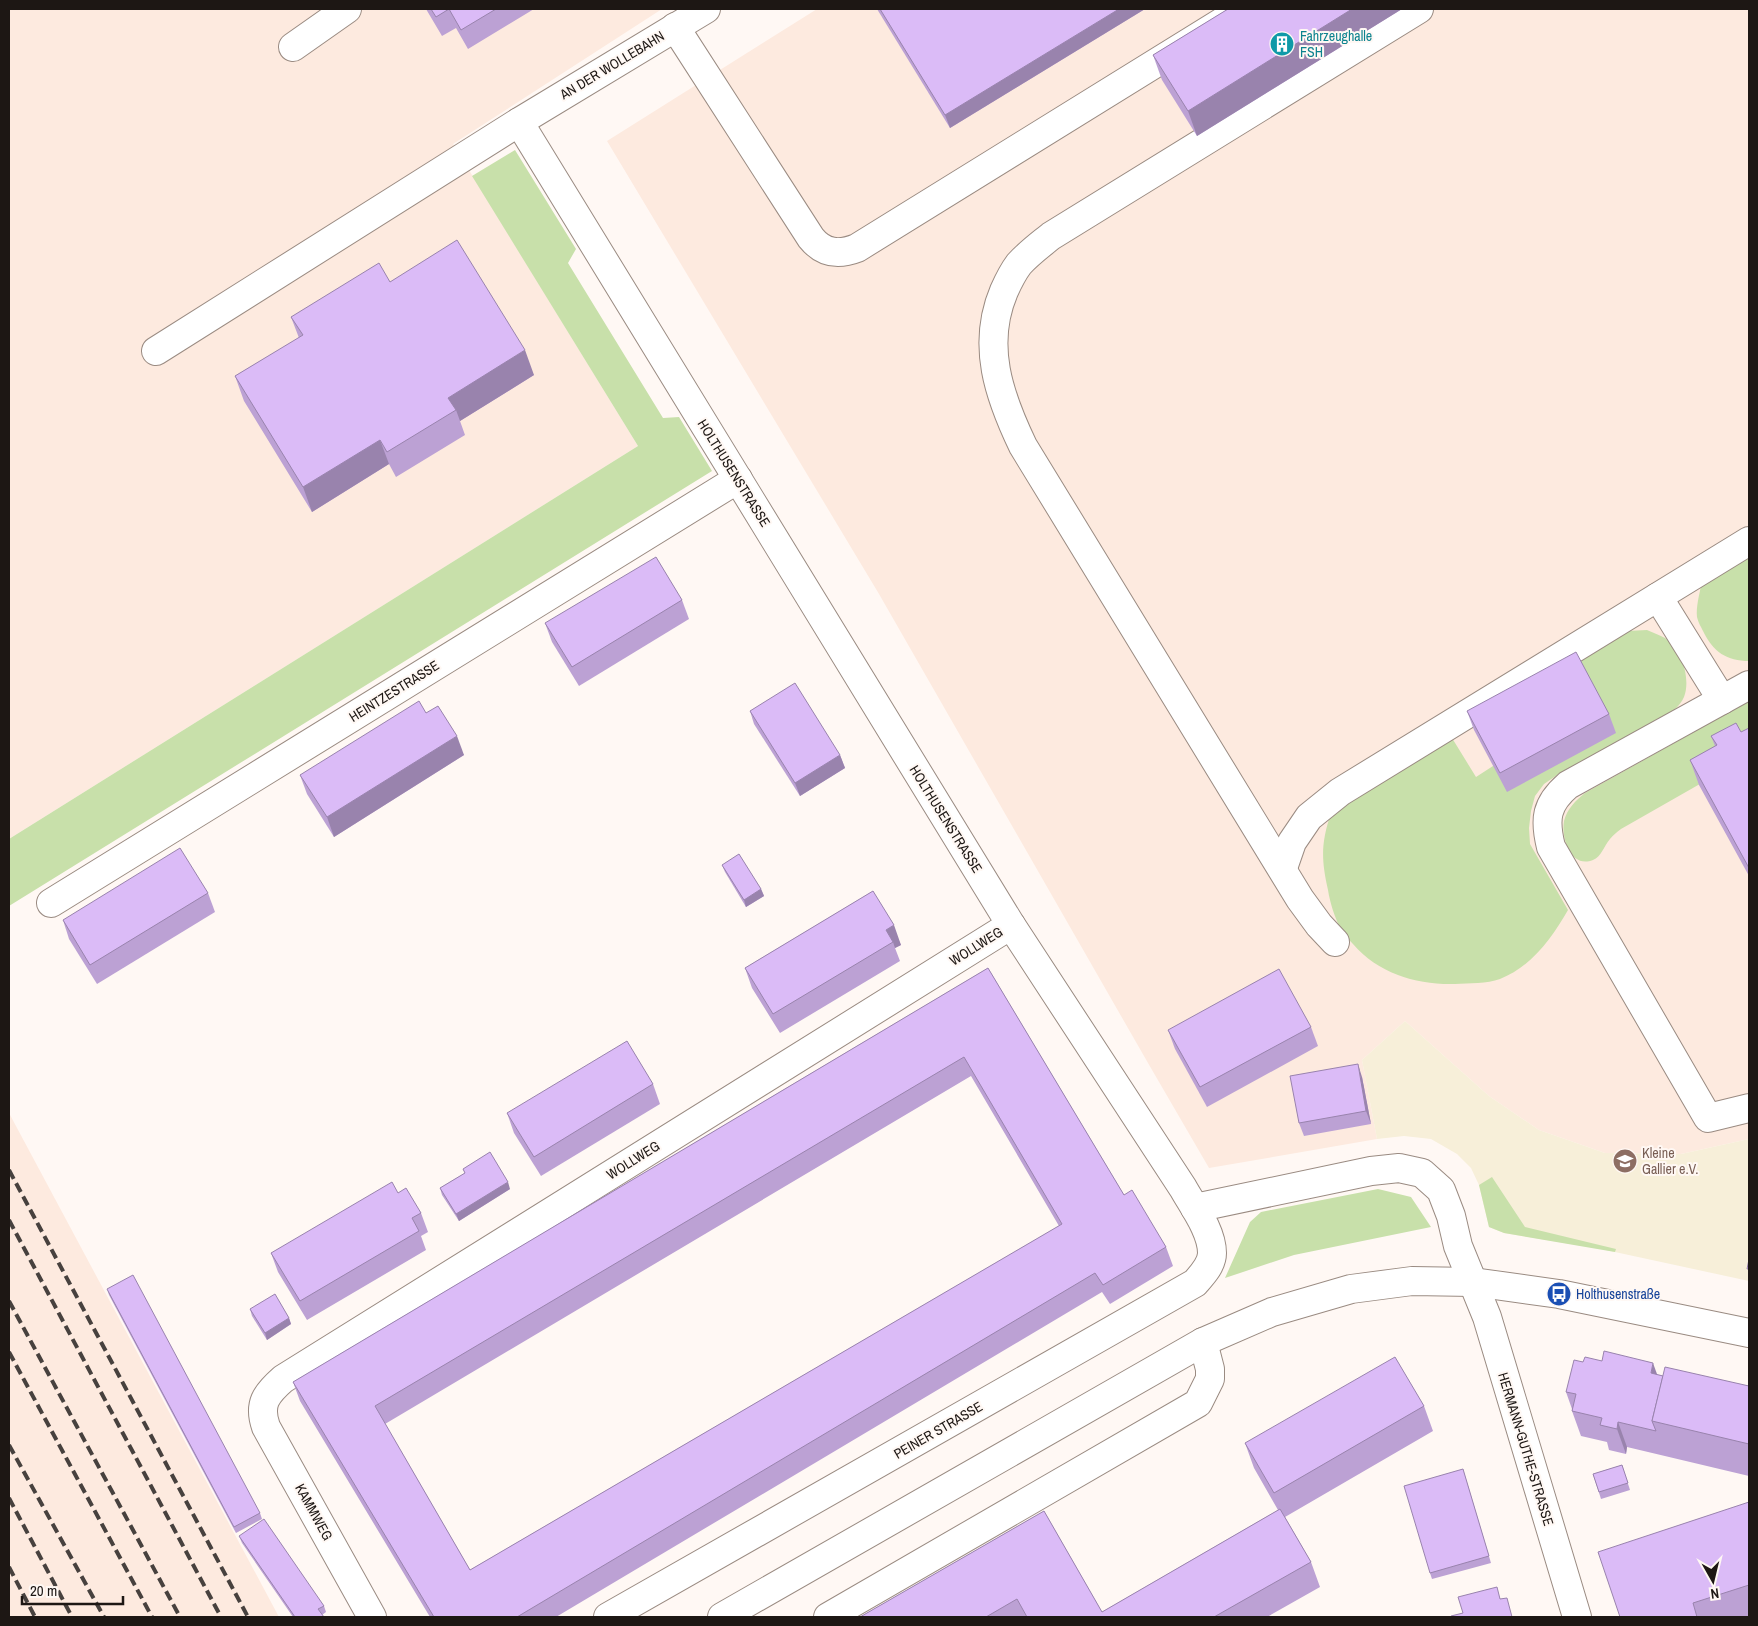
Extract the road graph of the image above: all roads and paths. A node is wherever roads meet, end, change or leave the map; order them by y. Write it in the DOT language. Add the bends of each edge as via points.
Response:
graph roads {
  1 [pos="347,9"];
  2 [pos="706,9"];
  3 [pos="1243,9"];
  4 [pos="1420,9"];
  5 [pos="675,28"];
  6 [pos="293,47"];
  7 [pos="519,122"];
  8 [pos="156,351"];
  9 [pos="738,480"];
  10 [pos="1749,541"];
  11 [pos="1658,597"];
  12 [pos="1749,685"];
  13 [pos="1722,700"];
  14 [pos="1283,868"];
  15 [pos="51,903"];
  16 [pos="1011,924"];
  17 [pos="1335,942"];
  18 [pos="1749,1108"];
  19 [pos="1195,1208"];
  20 [pos="1473,1282"];
  21 [pos="1749,1333"];
  22 [pos="1203,1342"];
  23 [pos="263,1404"];
  24 [pos="372,1617"];
  25 [pos="608,1617"];
  26 [pos="722,1617"];
  27 [pos="828,1617"];
  28 [pos="1577,1617"];
  1 -- 6 [label="street"];
  2 -- 5 [label="street, AN DER WOLLEBAHN"];
  3 -- 5 [label="street" via="857,248 838,253 828,252 811,238"];
  4 -- 14 [label="street" via="1051,236 1018,266 996,310 994,366 1006,408 1023,446"];
  5 -- 7 [label="street, AN DER WOLLEBAHN"];
  7 -- 8 [label="street, AN DER WOLLEBAHN"];
  7 -- 9 [label="street, HOLTHUSENSTRASSE"];
  9 -- 15 [label="street, HEINTZESTRASSE"];
  9 -- 16 [label="street, HOLTHUSENSTRASSE"];
  10 -- 11 [label="street"];
  11 -- 13 [label="street"];
  11 -- 14 [label="street" via="1340,792 1309,817 1292,842"];
  12 -- 13 [label="street"];
  13 -- 18 [label="street" via="1568,785 1550,807 1547,833 1551,848 1708,1118"];
  14 -- 17 [label="street" via="1310,912"];
  16 -- 19 [label="street, HOLTHUSENSTRASSE"];
  16 -- 23 [label="street, WOLLWEG" via="283,1379 269,1392"];
  19 -- 20 [label="street" via="1371,1172 1399,1168 1422,1173 1441,1190"];
  19 -- 25 [label="street, PEINER STRASSE" via="1207,1229 1212,1253 1206,1270 1195,1283"];
  20 -- 21 [label="street" via="1559,1294"];
  20 -- 22 [label="street" via="1412,1281 1351,1289 1272,1312"];
  20 -- 28 [label="street, HERMANN-GUTHE-STRASSE" via="1487,1317"];
  22 -- 26 [label="street"];
  22 -- 27 [label="street" via="1210,1379 1198,1403"];
  23 -- 24 [label="street, KAMMWEG" via="262,1417 266,1426"];
}
